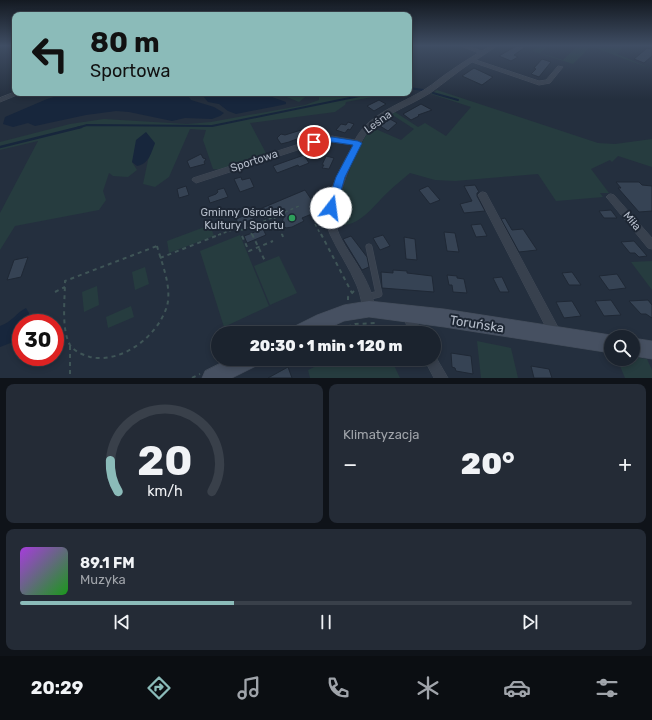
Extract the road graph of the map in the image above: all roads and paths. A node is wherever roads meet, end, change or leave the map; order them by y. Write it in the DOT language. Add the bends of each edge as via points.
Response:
graph roads {
  1 [pos="465,64"];
  2 [pos="482,64"];
  3 [pos="560,67"];
  4 [pos="12,96"];
  5 [pos="0,100"];
  6 [pos="358,143"];
  7 [pos="196,180"];
  8 [pos="483,195"];
  9 [pos="611,197"];
  10 [pos="299,206"];
  11 [pos="274,217"];
  12 [pos="315,224"];
  13 [pos="251,233"];
  14 [pos="242,236"];
  15 [pos="283,237"];
  16 [pos="273,241"];
  17 [pos="652,245"];
  18 [pos="258,247"];
  19 [pos="369,247"];
  20 [pos="160,258"];
  21 [pos="264,261"];
  22 [pos="65,288"];
  23 [pos="55,292"];
  24 [pos="352,293"];
  25 [pos="371,310"];
  26 [pos="409,314"];
  27 [pos="315,326"];
  28 [pos="349,326"];
  29 [pos="413,326"];
  30 [pos="556,336"];
  31 [pos="604,343"];
  32 [pos="70,344"];
  33 [pos="640,348"];
  34 [pos="652,350"];
  35 [pos="235,366"];
  36 [pos="434,366"];
  37 [pos="70,378"];
  38 [pos="212,378"];
  39 [pos="441,378"];
  1 -- 6 [label="street, Leśna" via="428,91 374,122 362,134"];
  2 -- 3 [label="street" via="539,83 548,82"];
  4 -- 5 [label="street"];
  6 -- 7 [label="street, Sportowa" via="336,139 314,142"];
  6 -- 25 [label="street, Leśna" via="336,190 330,221 334,234 363,286"];
  8 -- 30 [label="street"];
  9 -- 17 [label="street, Miła"];
  10 -- 11 [label="path"];
  11 -- 15 [label="path"];
  11 -- 20 [label="path"];
  12 -- 24 [label="path"];
  13 -- 18 [label="path"];
  14 -- 18 [label="path" via="249,251"];
  16 -- 18 [label="path"];
  18 -- 21 [label="path"];
  19 -- 25 [label="lane" via="379,294"];
  20 -- 22 [label="path" via="158,246 65,281"];
  20 -- 32 [label="path" via="168,291 167,306 147,338 129,351 108,358 92,358 79,353"];
  22 -- 23 [label="path"];
  22 -- 32 [label="path" via="66,333"];
  25 -- 26 [label="main road, Toruńska"];
  25 -- 27 [label="main road, Toruńska" via="344,313"];
  25 -- 28 [label="path"];
  26 -- 29 [label="street"];
  26 -- 30 [label="main road, Toruńska"];
  30 -- 31 [label="main road, Toruńska"];
  32 -- 37 [label="path"];
  33 -- 34 [label="main road"];
  35 -- 38 [label="main road"];
  36 -- 39 [label="street"];
}
